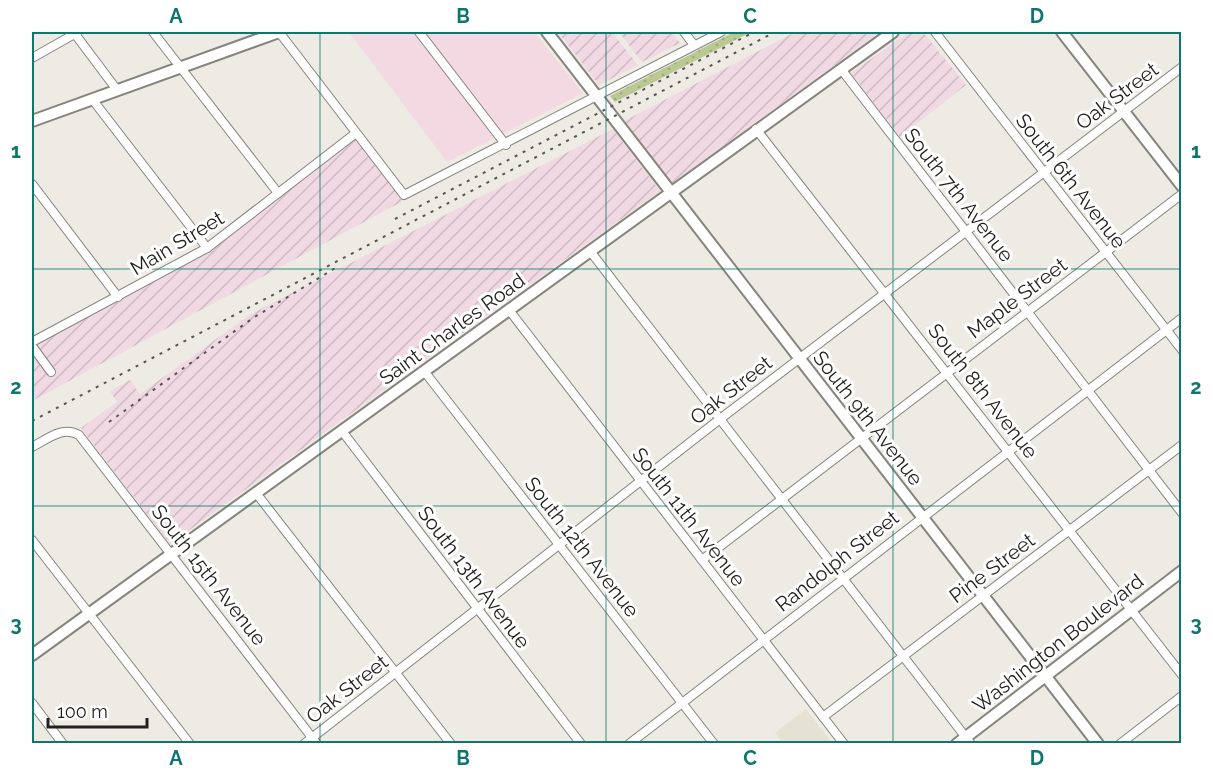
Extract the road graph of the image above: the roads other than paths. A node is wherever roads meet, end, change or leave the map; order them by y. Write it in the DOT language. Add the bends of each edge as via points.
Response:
graph roads {
  1 [pos="153,32"];
  2 [pos="279,32"];
  3 [pos="419,32"];
  4 [pos="547,32"];
  5 [pos="684,32"];
  6 [pos="720,32"];
  7 [pos="893,32"];
  8 [pos="935,32"];
  9 [pos="1062,32"];
  10 [pos="76,33"];
  11 [pos="694,45"];
  12 [pos="32,58"];
  13 [pos="181,67"];
  14 [pos="1182,68"];
  15 [pos="841,69"];
  16 [pos="117,90"];
  17 [pos="596,96"];
  18 [pos="92,99"];
  19 [pos="1124,112"];
  20 [pos="32,121"];
  21 [pos="756,129"];
  22 [pos="356,133"];
  23 [pos="506,145"];
  24 [pos="1044,173"];
  25 [pos="32,184"];
  26 [pos="1182,186"];
  27 [pos="671,192"];
  28 [pos="278,193"];
  29 [pos="1182,194"];
  30 [pos="967,232"];
  31 [pos="207,248"];
  32 [pos="590,251"];
  33 [pos="1106,252"];
  34 [pos="886,292"];
  35 [pos="118,297"];
  36 [pos="509,310"];
  37 [pos="1027,312"];
  38 [pos="1182,318"];
  39 [pos="1166,330"];
  40 [pos="32,342"];
  41 [pos="32,346"];
  42 [pos="1182,350"];
  43 [pos="798,359"];
  44 [pos="424,371"];
  45 [pos="51,372"];
  46 [pos="947,372"];
  47 [pos="1087,390"];
  48 [pos="720,419"];
  49 [pos="342,431"];
  50 [pos="861,438"];
  51 [pos="1182,445"];
  52 [pos="32,447"];
  53 [pos="1008,451"];
  54 [pos="1148,470"];
  55 [pos="641,481"];
  56 [pos="256,493"];
  57 [pos="782,499"];
  58 [pos="1182,513"];
  59 [pos="922,516"];
  60 [pos="1069,530"];
  61 [pos="32,540"];
  62 [pos="558,545"];
  63 [pos="172,554"];
  64 [pos="702,560"];
  65 [pos="1182,571"];
  66 [pos="842,577"];
  67 [pos="983,595"];
  68 [pos="476,609"];
  69 [pos="1131,609"];
  70 [pos="89,614"];
  71 [pos="763,639"];
  72 [pos="32,655"];
  73 [pos="903,656"];
  74 [pos="396,672"];
  75 [pos="1045,675"];
  76 [pos="1182,675"];
  77 [pos="1182,696"];
  78 [pos="682,702"];
  79 [pos="32,703"];
  80 [pos="823,717"];
  81 [pos="314,740"];
  82 [pos="965,741"];
  83 [pos="63,744"];
  84 [pos="190,744"];
  85 [pos="304,744"];
  86 [pos="451,744"];
  87 [pos="581,744"];
  88 [pos="629,744"];
  89 [pos="714,744"];
  90 [pos="844,744"];
  91 [pos="1098,744"];
  92 [pos="1120,744"];
  1 -- 13 [label="street"];
  2 -- 13 [label="street"];
  2 -- 22 [label="street"];
  3 -- 23 [label="street"];
  4 -- 17 [label="street, South 9th Avenue"];
  5 -- 11 [label="street"];
  6 -- 11 [label="street"];
  7 -- 15 [label="street, Saint Charles Road"];
  8 -- 24 [label="street, South 6th Avenue"];
  9 -- 19 [label="street"];
  10 -- 12 [label="street"];
  10 -- 16 [label="street"];
  11 -- 17 [label="street"];
  13 -- 16 [label="street"];
  13 -- 28 [label="street"];
  14 -- 19 [label="street, Oak Street"];
  15 -- 21 [label="street, Saint Charles Road"];
  15 -- 30 [label="street, South 7th Avenue"];
  16 -- 18 [label="street"];
  17 -- 23 [label="street"];
  17 -- 27 [label="street, South 9th Avenue"];
  18 -- 20 [label="street"];
  18 -- 31 [label="street"];
  19 -- 24 [label="street, Oak Street"];
  19 -- 26 [label="street"];
  21 -- 27 [label="street, Saint Charles Road"];
  21 -- 34 [label="street, South 8th Avenue"];
  22 -- 23 [label="street" via="404,195"];
  22 -- 28 [label="street, Main Street"];
  24 -- 30 [label="street, Oak Street"];
  24 -- 33 [label="street, South 6th Avenue"];
  25 -- 35 [label="street"];
  27 -- 32 [label="street, Saint Charles Road"];
  27 -- 43 [label="street, South 9th Avenue"];
  28 -- 31 [label="street, Main Street"];
  29 -- 33 [label="street, Maple Street"];
  30 -- 34 [label="street, Oak Street"];
  30 -- 37 [label="street, South 7th Avenue"];
  31 -- 35 [label="street, Main Street"];
  32 -- 36 [label="street, Saint Charles Road"];
  32 -- 48 [label="street"];
  33 -- 37 [label="street, Maple Street"];
  33 -- 39 [label="street, South 6th Avenue"];
  34 -- 43 [label="street, Oak Street"];
  34 -- 46 [label="street, South 8th Avenue"];
  35 -- 40 [label="street, Main Street"];
  36 -- 44 [label="street, Saint Charles Road"];
  36 -- 55 [label="street, South 11th Avenue"];
  37 -- 46 [label="street, Maple Street"];
  37 -- 47 [label="street, South 7th Avenue"];
  38 -- 39 [label="street, Randolph Street"];
  39 -- 42 [label="street, South 6th Avenue"];
  39 -- 47 [label="street, Randolph Street"];
  41 -- 45 [label="street"];
  43 -- 48 [label="street, Oak Street"];
  43 -- 50 [label="street, South 9th Avenue"];
  44 -- 49 [label="street, Saint Charles Road"];
  44 -- 62 [label="street, South 12th Avenue"];
  46 -- 50 [label="street, Maple Street"];
  46 -- 53 [label="street, South 8th Avenue"];
  47 -- 53 [label="street, Randolph Street"];
  47 -- 54 [label="street, South 7th Avenue"];
  48 -- 55 [label="street, Oak Street"];
  48 -- 57 [label="street"];
  49 -- 56 [label="street, Saint Charles Road"];
  49 -- 68 [label="street, South 13th Avenue"];
  50 -- 57 [label="street, Maple Street"];
  50 -- 59 [label="street, South 9th Avenue"];
  51 -- 54 [label="street, Pine Street"];
  52 -- 63 [label="street, South 15th Avenue" via="64,430 79,435"];
  53 -- 59 [label="street, Randolph Street"];
  53 -- 60 [label="street, South 8th Avenue"];
  54 -- 58 [label="street, South 7th Avenue"];
  54 -- 60 [label="street, Pine Street"];
  55 -- 62 [label="street, Oak Street"];
  55 -- 64 [label="street, South 11th Avenue"];
  56 -- 63 [label="street, Saint Charles Road"];
  56 -- 74 [label="street"];
  57 -- 64 [label="street, Maple Street"];
  57 -- 66 [label="street"];
  59 -- 66 [label="street, Randolph Street"];
  59 -- 67 [label="street, South 9th Avenue"];
  60 -- 67 [label="street, Pine Street"];
  60 -- 69 [label="street, South 8th Avenue"];
  61 -- 70 [label="street"];
  62 -- 68 [label="street, Oak Street"];
  62 -- 78 [label="street, South 12th Avenue"];
  63 -- 70 [label="street, Saint Charles Road"];
  63 -- 81 [label="street, South 15th Avenue"];
  64 -- 71 [label="street, South 11th Avenue"];
  65 -- 69 [label="street, Washington Boulevard"];
  66 -- 71 [label="street, Randolph Street"];
  66 -- 73 [label="street"];
  67 -- 73 [label="street, Pine Street"];
  67 -- 75 [label="street, South 9th Avenue"];
  68 -- 74 [label="street, Oak Street"];
  68 -- 87 [label="street, South 13th Avenue"];
  69 -- 75 [label="street, Washington Boulevard"];
  69 -- 76 [label="street, South 8th Avenue"];
  70 -- 72 [label="street, Saint Charles Road"];
  70 -- 84 [label="street"];
  71 -- 78 [label="street, Randolph Street"];
  71 -- 80 [label="street, South 11th Avenue"];
  73 -- 80 [label="street, Pine Street"];
  73 -- 82 [label="street"];
  74 -- 81 [label="street, Oak Street"];
  74 -- 86 [label="street"];
  75 -- 82 [label="street, Washington Boulevard"];
  75 -- 91 [label="street, South 9th Avenue"];
  77 -- 92 [label="street"];
  78 -- 88 [label="street, Randolph Street"];
  78 -- 89 [label="street, South 12th Avenue"];
  79 -- 83 [label="street"];
  80 -- 90 [label="street, South 11th Avenue"];
  81 -- 85 [label="street, Oak Street"];
}
